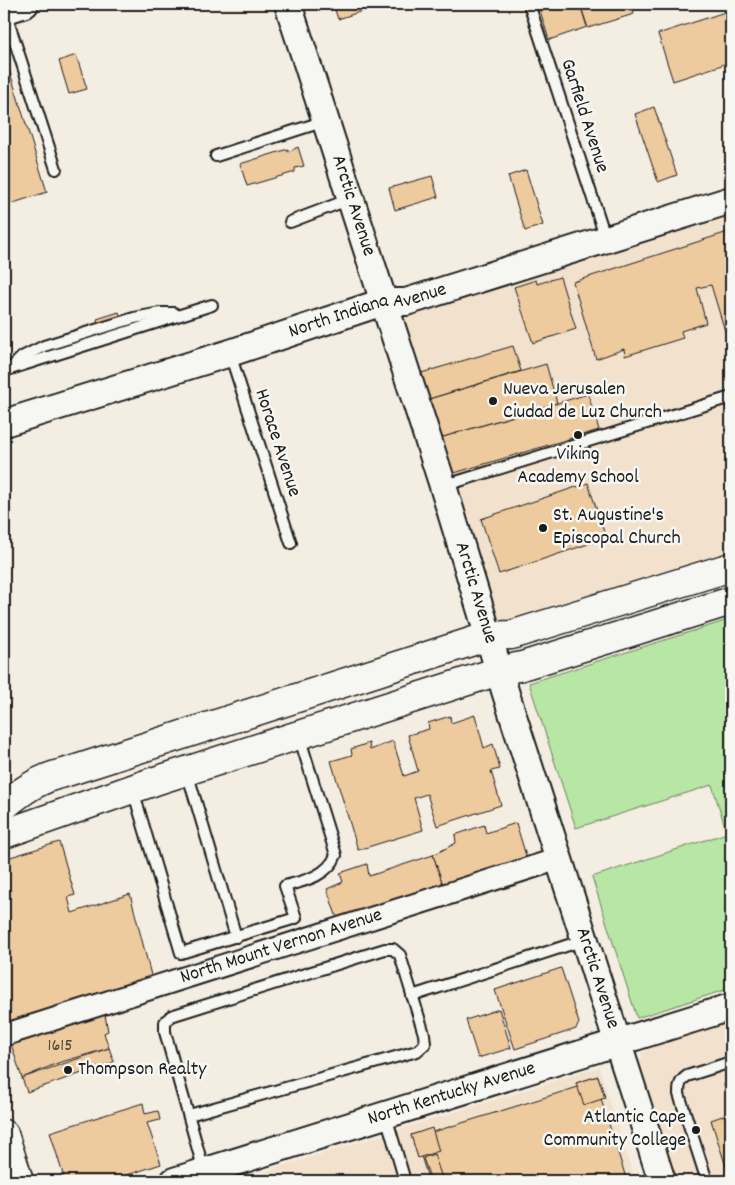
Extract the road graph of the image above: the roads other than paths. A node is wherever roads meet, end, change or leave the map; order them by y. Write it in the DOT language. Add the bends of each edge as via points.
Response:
graph roads {
  1 [pos="288,4"];
  2 [pos="529,4"];
  3 [pos="11,8"];
  4 [pos="326,121"];
  5 [pos="216,156"];
  6 [pos="56,169"];
  7 [pos="350,199"];
  8 [pos="731,200"];
  9 [pos="290,222"];
  10 [pos="606,240"];
  11 [pos="383,302"];
  12 [pos="212,305"];
  13 [pos="230,353"];
  14 [pos="8,370"];
  15 [pos="731,397"];
  16 [pos="4,423"];
  17 [pos="443,486"];
  18 [pos="291,544"];
  19 [pos="731,567"];
  20 [pos="731,601"];
  21 [pos="489,636"];
  22 [pos="499,671"];
  23 [pos="298,735"];
  24 [pos="186,771"];
  25 [pos="133,789"];
  26 [pos="4,806"];
  27 [pos="4,834"];
  28 [pos="558,859"];
  29 [pos="236,937"];
  30 [pos="585,940"];
  31 [pos="412,996"];
  32 [pos="731,1007"];
  33 [pos="4,1036"];
  34 [pos="618,1042"];
  35 [pos="731,1062"];
  36 [pos="190,1115"];
  37 [pos="385,1115"];
  38 [pos="4,1134"];
  39 [pos="204,1172"];
  40 [pos="19,1181"];
  41 [pos="174,1181"];
  42 [pos="405,1181"];
  43 [pos="662,1181"];
  44 [pos="707,1181"];
  1 -- 4 [label="street, Arctic Avenue"];
  2 -- 10 [label="lane, Garfield Avenue"];
  3 -- 6 [label="lane"];
  4 -- 5 [label="lane"];
  4 -- 7 [label="street, Arctic Avenue"];
  7 -- 9 [label="lane"];
  7 -- 11 [label="street, Arctic Avenue"];
  8 -- 10 [label="street, North Indiana Avenue"];
  10 -- 11 [label="street, North Indiana Avenue" via="406,302"];
  11 -- 13 [label="street, North Indiana Avenue"];
  11 -- 17 [label="street, Arctic Avenue"];
  12 -- 14 [label="lane"];
  13 -- 16 [label="street, North Indiana Avenue"];
  13 -- 18 [label="lane, Horace Avenue"];
  15 -- 17 [label="lane"];
  17 -- 21 [label="street, Arctic Avenue"];
  19 -- 21 [label="main road" via="511,636"];
  20 -- 22 [label="main road"];
  21 -- 22 [label="street, Arctic Avenue"];
  21 -- 26 [label="main road" via="52,776 36,782"];
  22 -- 23 [label="main road"];
  22 -- 28 [label="street, Arctic Avenue"];
  23 -- 24 [label="main road"];
  23 -- 29 [label="lane" via="336,855 333,864 321,874 285,886 296,918"];
  24 -- 25 [label="main road"];
  24 -- 29 [label="lane"];
  25 -- 27 [label="main road"];
  25 -- 29 [label="lane" via="181,953"];
  28 -- 30 [label="street, Arctic Avenue"];
  28 -- 33 [label="street, North Mount Vernon Avenue"];
  30 -- 31 [label="lane"];
  30 -- 34 [label="street, Arctic Avenue"];
  31 -- 36 [label="lane" via="425,1044 417,1051"];
  31 -- 36 [label="lane" via="400,955 393,949 385,949 171,1016 165,1022 165,1032"];
  32 -- 34 [label="street, North Kentucky Avenue"];
  34 -- 37 [label="street, North Kentucky Avenue"];
  34 -- 43 [label="street, Arctic Avenue"];
  35 -- 44 [label="lane" via="687,1076 679,1086"];
  36 -- 39 [label="lane"];
  37 -- 39 [label="street, North Kentucky Avenue"];
  37 -- 42 [label="lane"];
  38 -- 40 [label="main road"];
  39 -- 41 [label="street, North Kentucky Avenue"];
}
